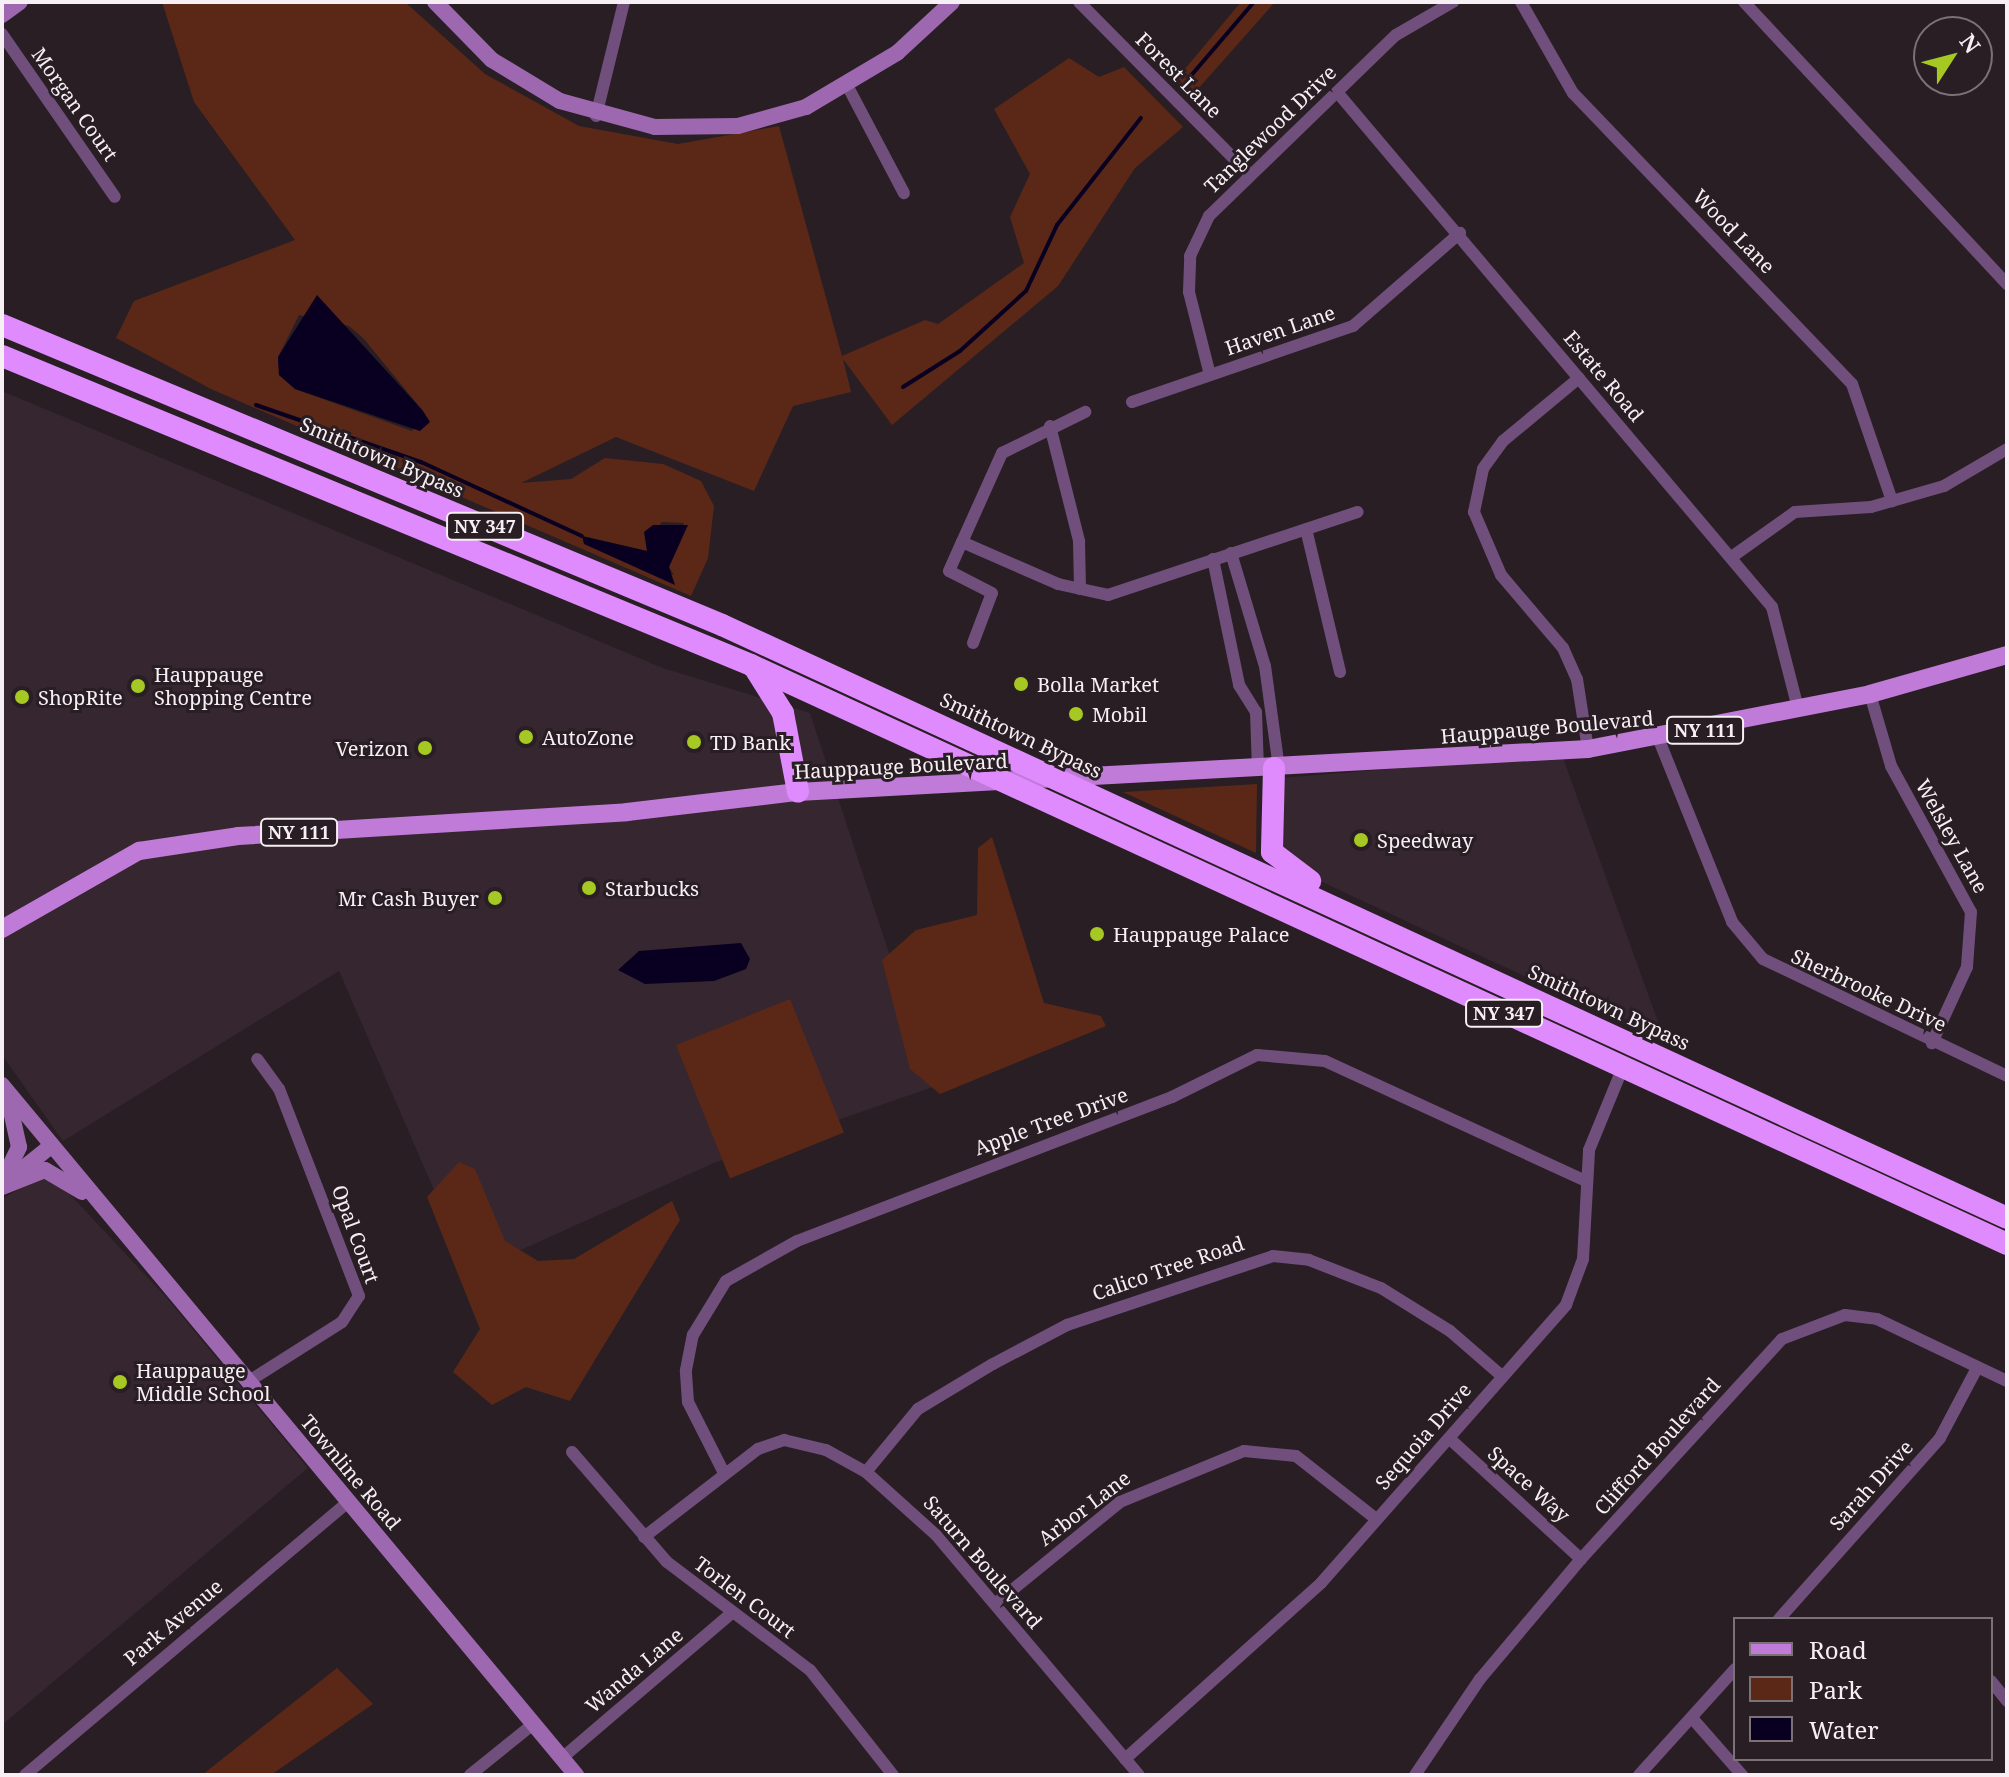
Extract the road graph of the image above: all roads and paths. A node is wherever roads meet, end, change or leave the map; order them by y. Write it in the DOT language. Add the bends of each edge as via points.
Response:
graph roads {
  1 [pos="20,2"];
  2 [pos="435,2"];
  3 [pos="624,2"];
  4 [pos="952,2"];
  5 [pos="1079,2"];
  6 [pos="1453,2"];
  7 [pos="1521,2"];
  8 [pos="1744,2"];
  9 [pos="2,15"];
  10 [pos="2,34"];
  11 [pos="848,87"];
  12 [pos="1337,92"];
  13 [pos="596,116"];
  14 [pos="1250,175"];
  15 [pos="904,193"];
  16 [pos="115,197"];
  17 [pos="1460,233"];
  18 [pos="2007,284"];
  19 [pos="2,325"];
  20 [pos="2,356"];
  21 [pos="1210,375"];
  22 [pos="1579,378"];
  23 [pos="1132,402"];
  24 [pos="1085,412"];
  25 [pos="1050,426"];
  26 [pos="2007,449"];
  27 [pos="1892,501"];
  28 [pos="1358,512"];
  29 [pos="1306,529"];
  30 [pos="962,542"];
  31 [pos="1231,553"];
  32 [pos="1733,556"];
  33 [pos="1213,559"];
  34 [pos="1080,589"];
  35 [pos="973,643"];
  36 [pos="1259,648"];
  37 [pos="1233,652"];
  38 [pos="2007,655"];
  39 [pos="751,665"];
  40 [pos="1340,672"];
  41 [pos="1870,694"];
  42 [pos="1798,708"];
  43 [pos="1659,740"];
  44 [pos="1588,749"];
  45 [pos="1270,768"];
  46 [pos="1063,780"];
  47 [pos="1000,782"];
  48 [pos="798,792"];
  49 [pos="1379,928"];
  50 [pos="2,929"];
  51 [pos="1932,1043"];
  52 [pos="257,1059"];
  53 [pos="1623,1067"];
  54 [pos="2007,1076"];
  55 [pos="2,1085"];
  56 [pos="51,1146"];
  57 [pos="1584,1180"];
  58 [pos="2,1185"];
  59 [pos="99,1203"];
  60 [pos="2007,1218"];
  61 [pos="2007,1244"];
  62 [pos="1977,1368"];
  63 [pos="1502,1376"];
  64 [pos="249,1381"];
  65 [pos="2007,1381"];
  66 [pos="1450,1439"];
  67 [pos="572,1452"];
  68 [pos="723,1471"];
  69 [pos="866,1472"];
  70 [pos="349,1501"];
  71 [pos="1376,1519"];
  72 [pos="644,1537"];
  73 [pos="1581,1559"];
  74 [pos="995,1604"];
  75 [pos="732,1613"];
  76 [pos="1781,1617"];
  77 [pos="1733,1671"];
  78 [pos="1993,1684"];
  79 [pos="2007,1701"];
  80 [pos="1692,1718"];
  81 [pos="532,1725"];
  82 [pos="562,1758"];
  83 [pos="1125,1759"];
  84 [pos="25,1775"];
  85 [pos="470,1775"];
  86 [pos="576,1775"];
  87 [pos="893,1775"];
  88 [pos="1139,1775"];
  89 [pos="1415,1775"];
  90 [pos="1639,1775"];
  91 [pos="1742,1775"];
  1 -- 9 [label="street"];
  2 -- 13 [label="street" via="492,60"];
  3 -- 13 [label="street"];
  4 -- 11 [label="street"];
  5 -- 14 [label="street, Forest Lane"];
  6 -- 12 [label="street, Tanglewood Drive" via="1396,35"];
  7 -- 27 [label="street, Wood Lane" via="1573,93 1852,384"];
  8 -- 18 [label="street"];
  10 -- 16 [label="street, Morgan Court"];
  11 -- 13 [label="street" via="738,126 655,127"];
  11 -- 15 [label="street"];
  12 -- 14 [label="street, Tanglewood Drive"];
  12 -- 17 [label="street, Estate Road"];
  14 -- 21 [label="street, Tanglewood Drive" via="1209,216 1190,256 1189,292"];
  17 -- 21 [label="street, Haven Lane" via="1353,326"];
  17 -- 22 [label="street, Estate Road"];
  19 -- 46 [label="highway, Smithtown Bypass / NY 347" via="684,608"];
  20 -- 39 [label="highway, NY 347"];
  21 -- 23 [label="street, Haven Lane"];
  22 -- 32 [label="street, Estate Road"];
  22 -- 44 [label="street" via="1503,441 1483,469 1474,512 1501,575 1563,648 1577,679"];
  24 -- 25 [label="street"];
  25 -- 30 [label="street" via="1002,453"];
  25 -- 34 [label="street" via="1079,541"];
  26 -- 27 [label="street" via="1982,468"];
  27 -- 32 [label="street" via="1795,512"];
  28 -- 29 [label="street"];
  29 -- 31 [label="street"];
  29 -- 40 [label="street"];
  30 -- 34 [label="street"];
  30 -- 35 [label="street" via="949,571 992,593"];
  31 -- 33 [label="street"];
  31 -- 36 [label="street"];
  32 -- 42 [label="street, Estate Road" via="1780,623"];
  33 -- 34 [label="street" via="1108,595"];
  33 -- 37 [label="street"];
  36 -- 37 [label="street"];
  36 -- 45 [label="street"];
  37 -- 45 [label="street" via="1239,685 1256,712"];
  38 -- 41 [label="main road, Hauppauge Boulevard / NY 111"];
  39 -- 47 [label="highway, NY 347"];
  39 -- 48 [label="highway" via="783,713"];
  41 -- 42 [label="main road, Hauppauge Boulevard / NY 111"];
  41 -- 51 [label="street, Welsley Lane" via="1891,766 1971,912 1967,967"];
  42 -- 43 [label="main road, Hauppauge Boulevard / NY 111"];
  43 -- 44 [label="main road, Hauppauge Boulevard / NY 111"];
  43 -- 51 [label="street, Sherbrooke Drive" via="1747,943 1786,975"];
  44 -- 45 [label="main road, Hauppauge Boulevard / NY 111"];
  45 -- 46 [label="main road, Hauppauge Boulevard / NY 111"];
  45 -- 49 [label="highway" via="1272,852 1281,866 1372,915"];
  46 -- 47 [label="main road, Hauppauge Boulevard / NY 111"];
  46 -- 49 [label="highway, Smithtown Bypass / NY 347"];
  47 -- 48 [label="main road, Hauppauge Boulevard / NY 111"];
  47 -- 53 [label="highway, NY 347"];
  48 -- 50 [label="main road, Hauppauge Boulevard / NY 111" via="627,812 238,836 139,851"];
  49 -- 60 [label="highway, Smithtown Bypass / NY 347"];
  51 -- 54 [label="street, Sherbrooke Drive"];
  52 -- 64 [label="street, Opal Court" via="279,1089 359,1296 342,1322"];
  53 -- 57 [label="street, Sequoia Drive" via="1593,1136"];
  53 -- 61 [label="highway, NY 347"];
  55 -- 56 [label="street, Townline Road"];
  55 -- 58 [label="street" via="19,1133"];
  56 -- 58 [label="street"];
  56 -- 59 [label="street, Townline Road"];
  57 -- 63 [label="street, Sequoia Drive" via="1576,1287"];
  57 -- 68 [label="street, Apple Tree Drive" via="1325,1061 1257,1055 1172,1097 797,1241 726,1281 693,1335 686,1370 688,1402"];
  58 -- 59 [label="street" via="45,1170"];
  59 -- 64 [label="street, Townline Road"];
  62 -- 65 [label="street, Clifford Boulevard"];
  62 -- 73 [label="street, Clifford Boulevard" via="1877,1319 1814,1322 1782,1339"];
  62 -- 76 [label="street, Sarah Drive" via="1940,1438"];
  63 -- 66 [label="street, Sequoia Drive"];
  63 -- 69 [label="street, Calico Tree Road" via="1450,1331 1381,1288 1309,1260 1273,1256 1067,1325 1005,1357 918,1409"];
  64 -- 70 [label="street, Townline Road"];
  66 -- 71 [label="street, Sequoia Drive"];
  66 -- 73 [label="street, Space Way"];
  67 -- 72 [label="street, Torlen Court"];
  68 -- 69 [label="street, Saturn Boulevard" via="784,1440 826,1450"];
  68 -- 72 [label="street, Saturn Boulevard"];
  69 -- 74 [label="street, Saturn Boulevard" via="936,1535"];
  70 -- 81 [label="street, Townline Road"];
  70 -- 84 [label="street, Park Avenue"];
  71 -- 74 [label="street, Arbor Lane" via="1296,1456 1244,1451 1148,1484"];
  71 -- 83 [label="street, Sequoia Drive" via="1281,1625"];
  72 -- 75 [label="street, Torlen Court"];
  73 -- 89 [label="street, Clifford Boulevard" via="1480,1679"];
  74 -- 83 [label="street, Saturn Boulevard"];
  75 -- 82 [label="street, Wanda Lane"];
  75 -- 87 [label="street, Torlen Court" via="810,1670"];
  77 -- 80 [label="street"];
  78 -- 79 [label="street"];
  80 -- 90 [label="street"];
  80 -- 91 [label="street"];
  81 -- 82 [label="street, Townline Road"];
  81 -- 85 [label="street"];
  82 -- 86 [label="street, Townline Road"];
  83 -- 88 [label="street, Saturn Boulevard"];
}
